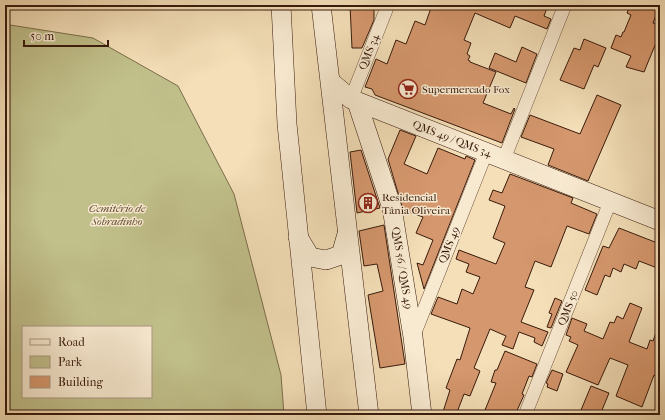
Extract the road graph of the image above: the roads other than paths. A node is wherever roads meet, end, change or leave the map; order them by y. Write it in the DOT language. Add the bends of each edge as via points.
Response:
graph roads {
  1 [pos="282,5"];
  2 [pos="321,5"];
  3 [pos="388,5"];
  4 [pos="565,5"];
  5 [pos="331,82"];
  6 [pos="354,100"];
  7 [pos="336,122"];
  8 [pos="486,152"];
  9 [pos="504,160"];
  10 [pos="610,202"];
  11 [pos="660,221"];
  12 [pos="348,230"];
  13 [pos="297,236"];
  14 [pos="413,337"];
  15 [pos="317,415"];
  16 [pos="369,415"];
  17 [pos="422,415"];
  18 [pos="525,415"];
  1 -- 13 [label="main road" via="287,124"];
  2 -- 5 [label="main road"];
  3 -- 6 [label="street, QMS 34"];
  4 -- 9 [label="street"];
  5 -- 6 [label="main road"];
  5 -- 7 [label="main road"];
  6 -- 7 [label="main road"];
  6 -- 8 [label="main road, QMS 49 / QMS 34"];
  6 -- 14 [label="main road, QMS 56 / QMS 49" via="392,208"];
  7 -- 12 [label="main road"];
  8 -- 9 [label="main road, QMS 49 / QMS 34"];
  8 -- 14 [label="street, QMS 49"];
  9 -- 10 [label="main road, QMS 49 / QMS 34"];
  10 -- 11 [label="main road, QMS 49 / QMS 34"];
  10 -- 18 [label="street, QMS 50"];
  12 -- 13 [label="main road" via="341,255 326,260 310,257"];
  12 -- 16 [label="main road"];
  13 -- 15 [label="main road"];
  14 -- 17 [label="main road, QMS 56 / QMS 49"];
}
